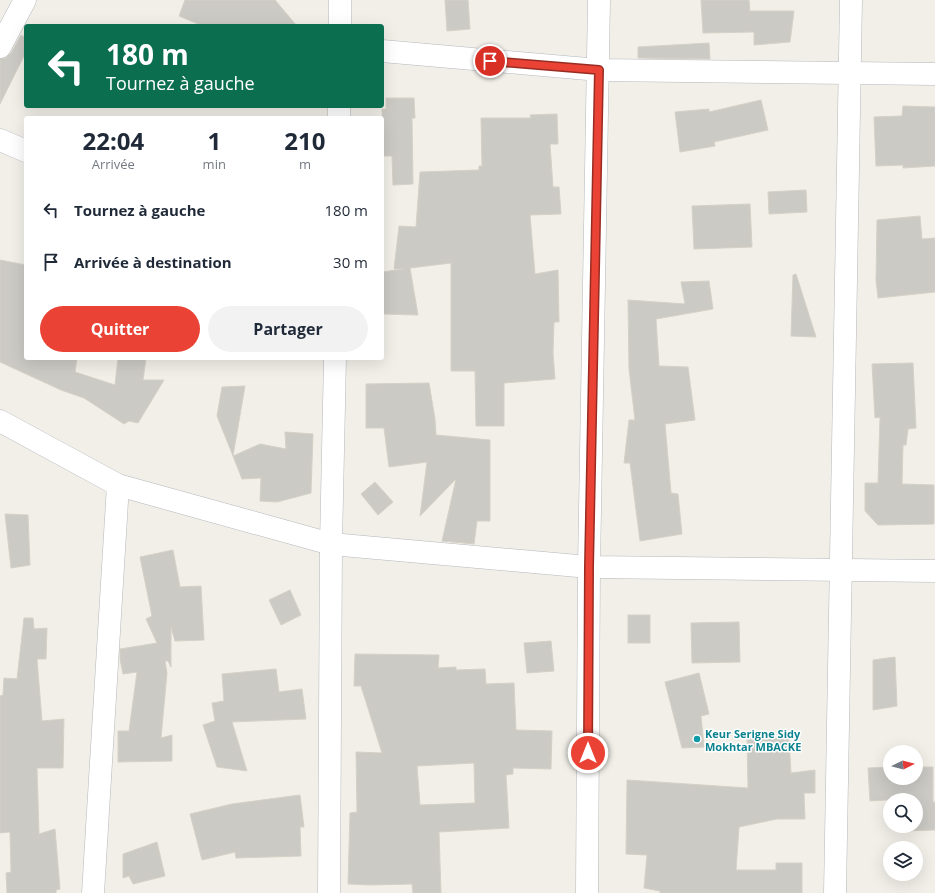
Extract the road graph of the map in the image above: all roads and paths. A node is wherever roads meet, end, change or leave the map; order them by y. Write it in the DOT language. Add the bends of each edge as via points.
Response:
graph roads {
  1 [pos="25,0"];
  2 [pos="340,0"];
  3 [pos="599,0"];
  4 [pos="851,0"];
  5 [pos="340,24"];
  6 [pos="0,46"];
  7 [pos="384,51"];
  8 [pos="599,70"];
  9 [pos="850,73"];
  10 [pos="935,74"];
  11 [pos="0,140"];
  12 [pos="24,150"];
  13 [pos="335,360"];
  14 [pos="0,422"];
  15 [pos="118,484"];
  16 [pos="331,544"];
  17 [pos="589,567"];
  18 [pos="841,570"];
  19 [pos="935,571"];
  20 [pos="93,893"];
  21 [pos="329,893"];
  22 [pos="587,893"];
  23 [pos="835,893"];
  1 -- 6 [label="street"];
  2 -- 5 [label="street"];
  3 -- 8 [label="street"];
  4 -- 9 [label="street"];
  7 -- 8 [label="street"];
  8 -- 9 [label="street"];
  8 -- 17 [label="street"];
  9 -- 10 [label="street"];
  9 -- 18 [label="street"];
  11 -- 12 [label="street"];
  13 -- 16 [label="street"];
  14 -- 15 [label="street"];
  15 -- 16 [label="street"];
  15 -- 20 [label="street"];
  16 -- 17 [label="street"];
  16 -- 21 [label="street"];
  17 -- 18 [label="street"];
  17 -- 22 [label="street"];
  18 -- 19 [label="street"];
  18 -- 23 [label="street"];
}
